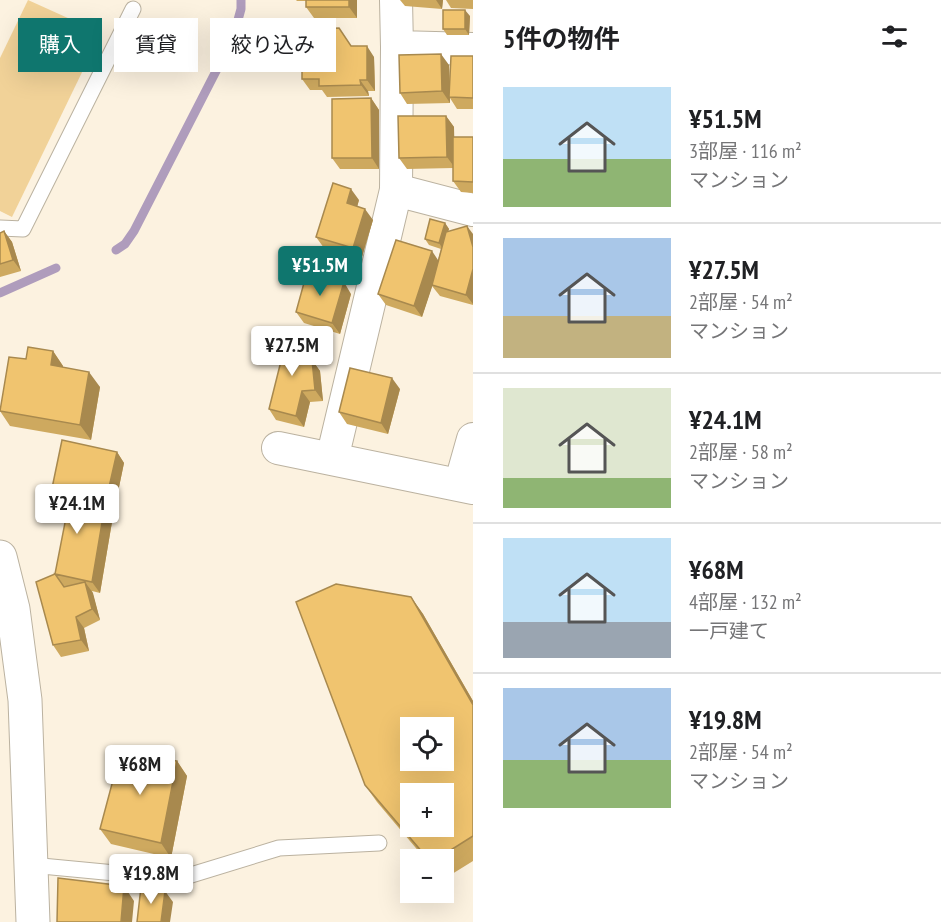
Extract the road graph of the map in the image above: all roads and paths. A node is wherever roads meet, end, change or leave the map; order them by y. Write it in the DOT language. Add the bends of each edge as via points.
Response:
graph roads {
  1 [pos="396,0"];
  2 [pos="133,9"];
  3 [pos="397,47"];
  4 [pos="473,50"];
  5 [pos="396,190"];
  6 [pos="473,210"];
  7 [pos="0,228"];
  8 [pos="473,439"];
  9 [pos="279,448"];
  10 [pos="332,459"];
  11 [pos="466,486"];
  12 [pos="0,557"];
  13 [pos="379,843"];
  14 [pos="31,865"];
  15 [pos="33,922"];
  1 -- 3 [label="street"];
  2 -- 7 [label="lane" via="23,229"];
  3 -- 4 [label="street"];
  3 -- 5 [label="street"];
  5 -- 6 [label="street"];
  5 -- 10 [label="street"];
  8 -- 11 [label="street"];
  9 -- 10 [label="street"];
  10 -- 11 [label="street"];
  12 -- 14 [label="street" via="13,609 25,700"];
  13 -- 14 [label="lane" via="279,848 178,879"];
  14 -- 15 [label="street"];
}
